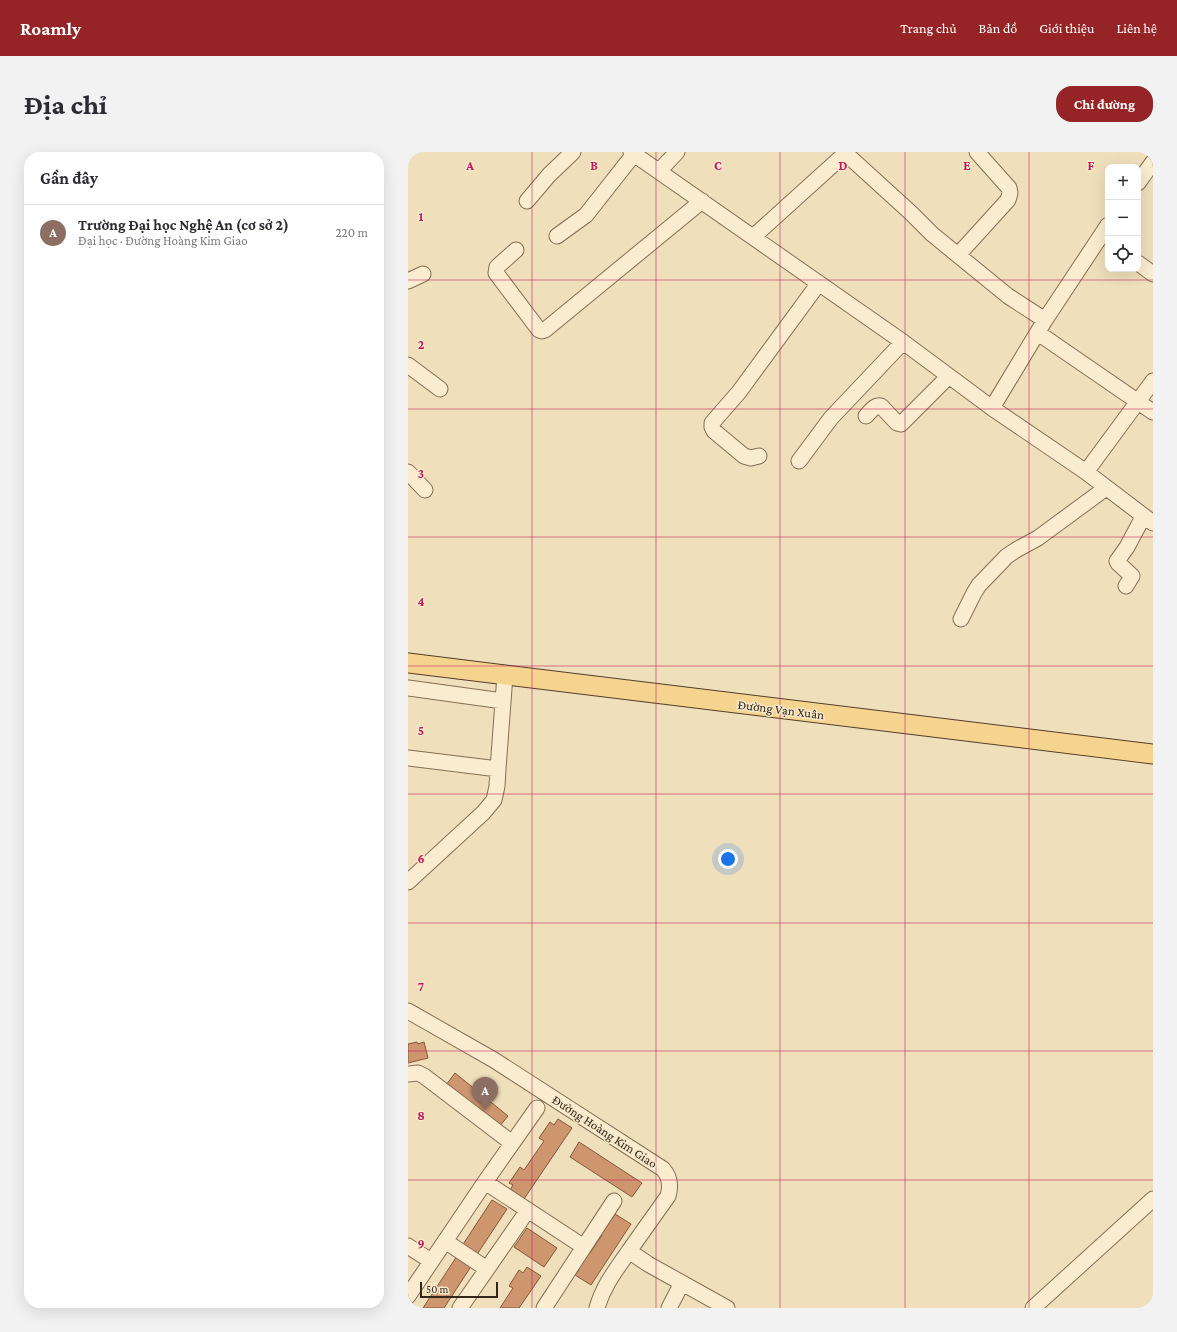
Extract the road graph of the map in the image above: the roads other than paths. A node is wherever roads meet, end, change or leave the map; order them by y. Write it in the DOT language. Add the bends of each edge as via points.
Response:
graph roads {
  1 [pos="572,152"];
  2 [pos="677,152"];
  3 [pos="977,152"];
  4 [pos="633,153"];
  5 [pos="845,153"];
  6 [pos="1153,162"];
  7 [pos="659,172"];
  8 [pos="1141,179"];
  9 [pos="527,201"];
  10 [pos="702,201"];
  11 [pos="1105,235"];
  12 [pos="557,236"];
  13 [pos="753,237"];
  14 [pos="516,250"];
  15 [pos="958,255"];
  16 [pos="1141,265"];
  17 [pos="423,274"];
  18 [pos="1153,274"];
  19 [pos="408,281"];
  20 [pos="819,283"];
  21 [pos="1042,327"];
  22 [pos="903,342"];
  23 [pos="408,365"];
  24 [pos="949,376"];
  25 [pos="1153,381"];
  26 [pos="440,389"];
  27 [pos="1138,402"];
  28 [pos="992,408"];
  29 [pos="1153,412"];
  30 [pos="866,416"];
  31 [pos="759,456"];
  32 [pos="799,461"];
  33 [pos="408,472"];
  34 [pos="1086,472"];
  35 [pos="1106,488"];
  36 [pos="425,490"];
  37 [pos="1148,520"];
  38 [pos="1126,586"];
  39 [pos="961,619"];
  40 [pos="408,663"];
  41 [pos="506,675"];
  42 [pos="408,688"];
  43 [pos="503,701"];
  44 [pos="1153,754"];
  45 [pos="408,758"];
  46 [pos="498,769"];
  47 [pos="408,882"];
  48 [pos="408,1011"];
  49 [pos="408,1074"];
  50 [pos="537,1108"];
  51 [pos="512,1143"];
  52 [pos="485,1182"];
  53 [pos="1153,1199"];
  54 [pos="614,1201"];
  55 [pos="528,1210"];
  56 [pos="445,1241"];
  57 [pos="408,1246"];
  58 [pos="584,1247"];
  59 [pos="629,1251"];
  60 [pos="431,1260"];
  61 [pos="486,1269"];
  62 [pos="682,1283"];
  63 [pos="408,1296"];
  64 [pos="460,1308"];
  65 [pos="544,1308"];
  66 [pos="597,1308"];
  67 [pos="669,1308"];
  68 [pos="727,1308"];
  69 [pos="1032,1308"];
  1 -- 9 [label="street"];
  2 -- 7 [label="street"];
  3 -- 15 [label="street" via="1009,188 1010,196"];
  4 -- 7 [label="street"];
  4 -- 12 [label="street" via="586,215"];
  5 -- 13 [label="street"];
  5 -- 15 [label="street"];
  6 -- 8 [label="street"];
  7 -- 10 [label="street"];
  10 -- 13 [label="street"];
  10 -- 14 [label="street" via="542,331 496,273 497,267"];
  11 -- 21 [label="street"];
  13 -- 20 [label="street"];
  15 -- 21 [label="street"];
  16 -- 18 [label="street"];
  17 -- 19 [label="street"];
  20 -- 22 [label="street"];
  20 -- 31 [label="street" via="739,392 712,423 714,430 744,456"];
  21 -- 27 [label="street"];
  21 -- 28 [label="street"];
  22 -- 24 [label="street"];
  22 -- 32 [label="street" via="831,418"];
  23 -- 26 [label="street"];
  24 -- 28 [label="street"];
  24 -- 30 [label="street" via="901,424 878,405"];
  25 -- 27 [label="street"];
  27 -- 29 [label="street"];
  27 -- 34 [label="street"];
  28 -- 34 [label="street"];
  33 -- 36 [label="street"];
  34 -- 35 [label="street"];
  35 -- 37 [label="street"];
  35 -- 39 [label="street" via="1038,538 1007,556 979,585"];
  37 -- 38 [label="street" via="1117,561 1132,576"];
  40 -- 41 [label="main road, Đường Vạn Xuân"];
  41 -- 43 [label="street"];
  41 -- 44 [label="main road, Đường Vạn Xuân"];
  42 -- 43 [label="street"];
  43 -- 46 [label="street"];
  45 -- 46 [label="street"];
  46 -- 47 [label="street" via="494,800"];
  48 -- 59 [label="street, Đường Hoàng Kim Giao" via="494,1060 663,1169 669,1180 668,1196"];
  49 -- 51 [label="street" via="418,1073 424,1076"];
  50 -- 51 [label="street"];
  51 -- 52 [label="street"];
  52 -- 55 [label="street"];
  52 -- 56 [label="street"];
  53 -- 69 [label="street"];
  54 -- 58 [label="street"];
  55 -- 58 [label="street"];
  55 -- 61 [label="street"];
  56 -- 60 [label="street"];
  56 -- 61 [label="street"];
  57 -- 60 [label="street"];
  58 -- 65 [label="street"];
  59 -- 62 [label="street"];
  59 -- 66 [label="street, Đường Hoàng Kim Giao" via="607,1282"];
  60 -- 63 [label="street"];
  61 -- 64 [label="street"];
  62 -- 67 [label="street"];
  62 -- 68 [label="street"];
}
